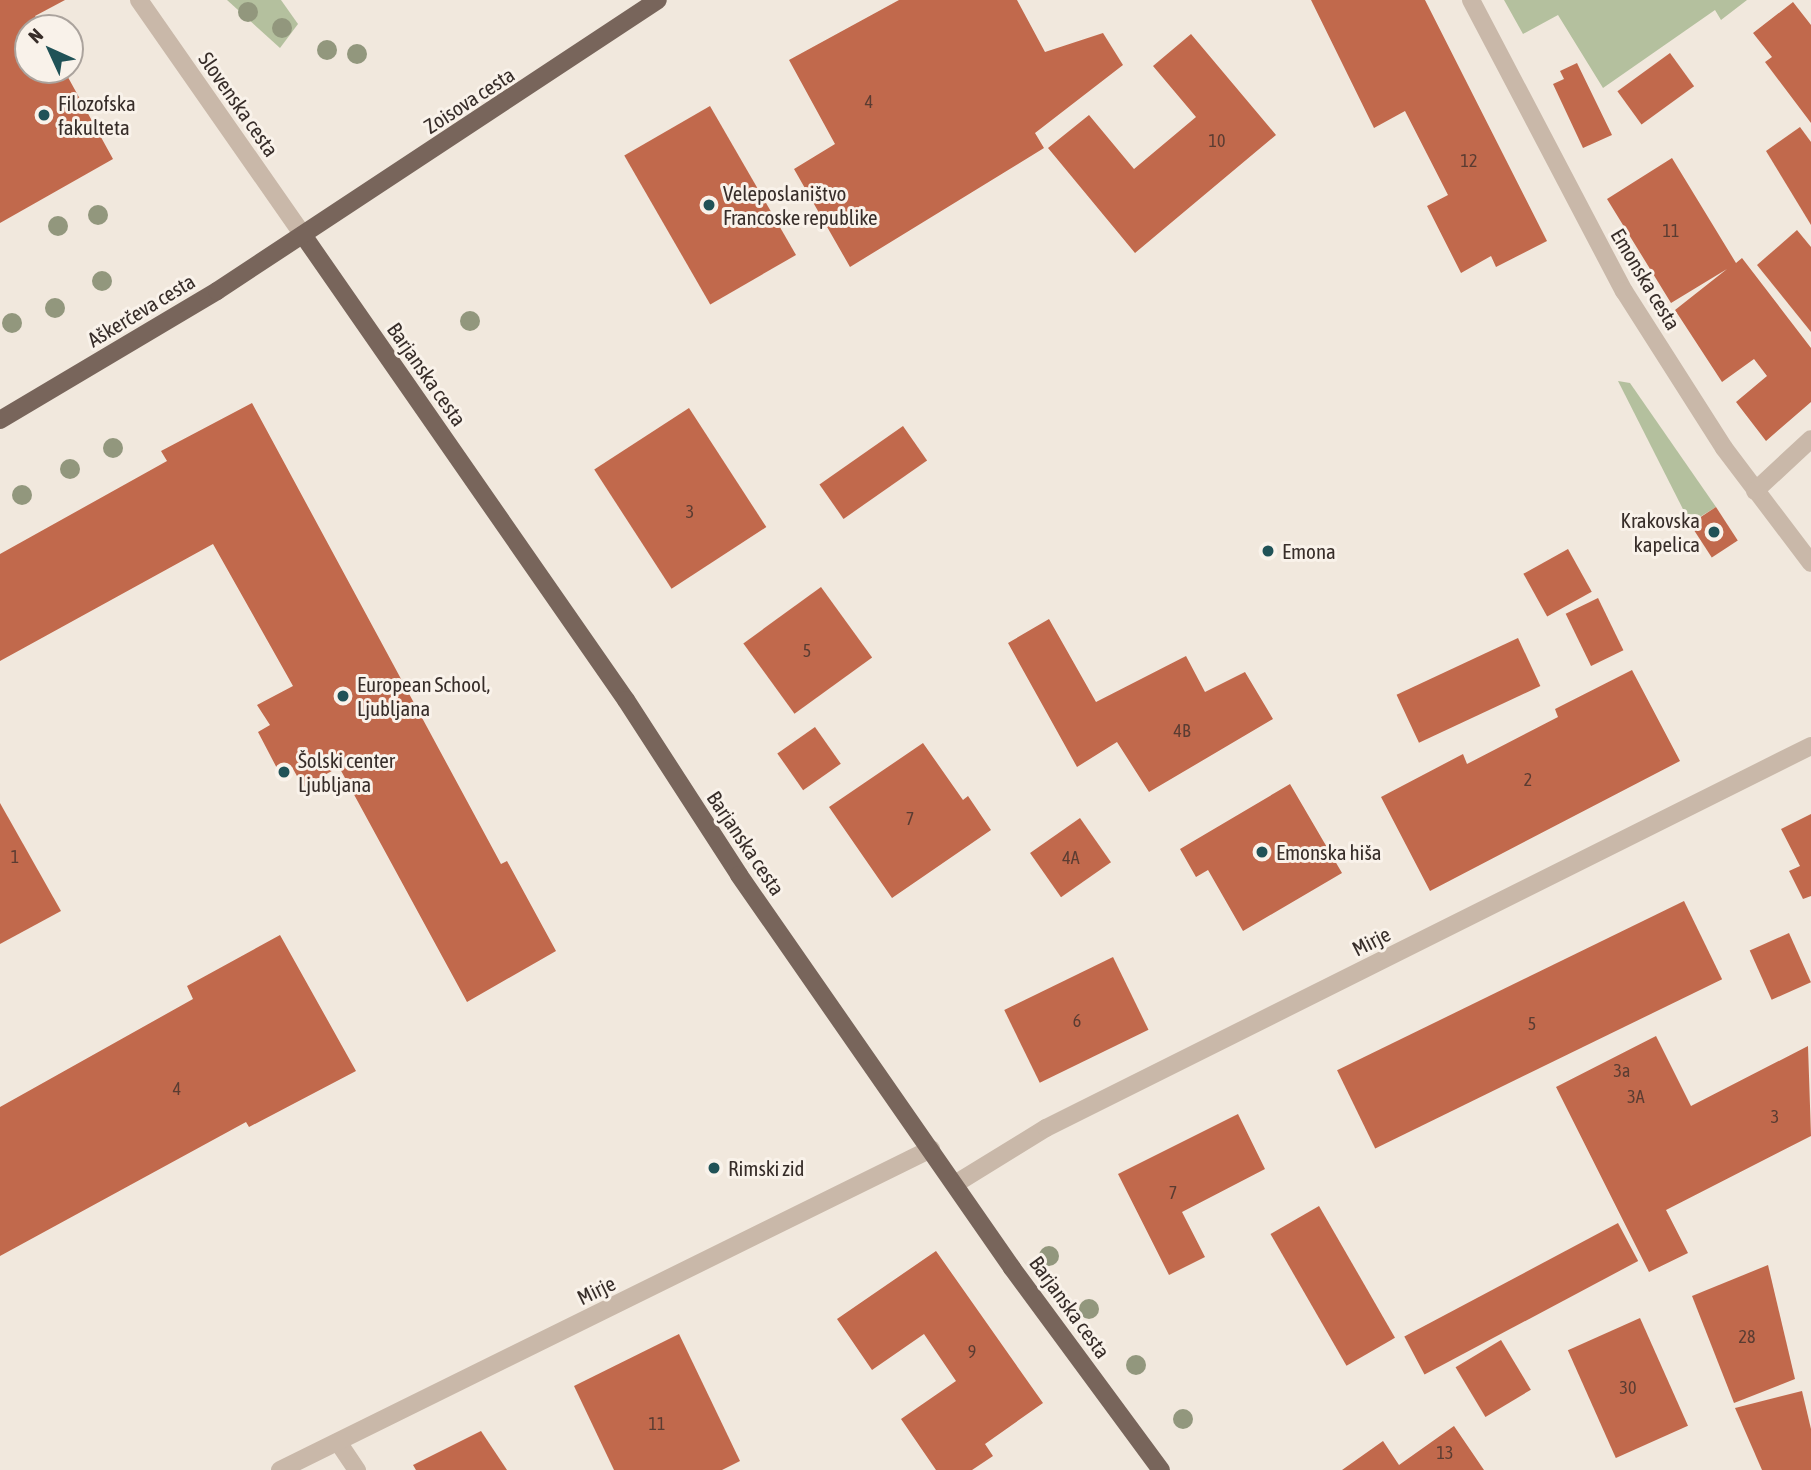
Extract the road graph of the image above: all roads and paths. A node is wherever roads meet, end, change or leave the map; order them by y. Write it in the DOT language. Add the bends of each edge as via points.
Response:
graph roads {
  1 [pos="139,0"];
  2 [pos="657,0"];
  3 [pos="1471,0"];
  4 [pos="303,234"];
  5 [pos="0,420"];
  6 [pos="1811,439"];
  7 [pos="1755,491"];
  8 [pos="1811,563"];
  9 [pos="1811,746"];
  10 [pos="931,1149"];
  11 [pos="955,1184"];
  12 [pos="338,1442"];
  13 [pos="280,1470"];
  14 [pos="357,1470"];
  15 [pos="1161,1470"];
  1 -- 4 [label="street, Slovenska cesta"];
  2 -- 4 [label="main road, Zoisova cesta"];
  3 -- 7 [label="street, Emonska cesta" via="1624,290"];
  4 -- 5 [label="main road, Aškerčeva cesta" via="160,327"];
  4 -- 10 [label="main road, Barjanska cesta"];
  6 -- 7 [label="street"];
  7 -- 8 [label="street, Emonska cesta"];
  9 -- 11 [label="street, Mirje" via="1045,1128"];
  10 -- 11 [label="main road, Barjanska cesta"];
  10 -- 12 [label="street, Mirje"];
  11 -- 15 [label="main road, Barjanska cesta"];
  12 -- 13 [label="street, Mirje"];
  12 -- 14 [label="street"];
}
